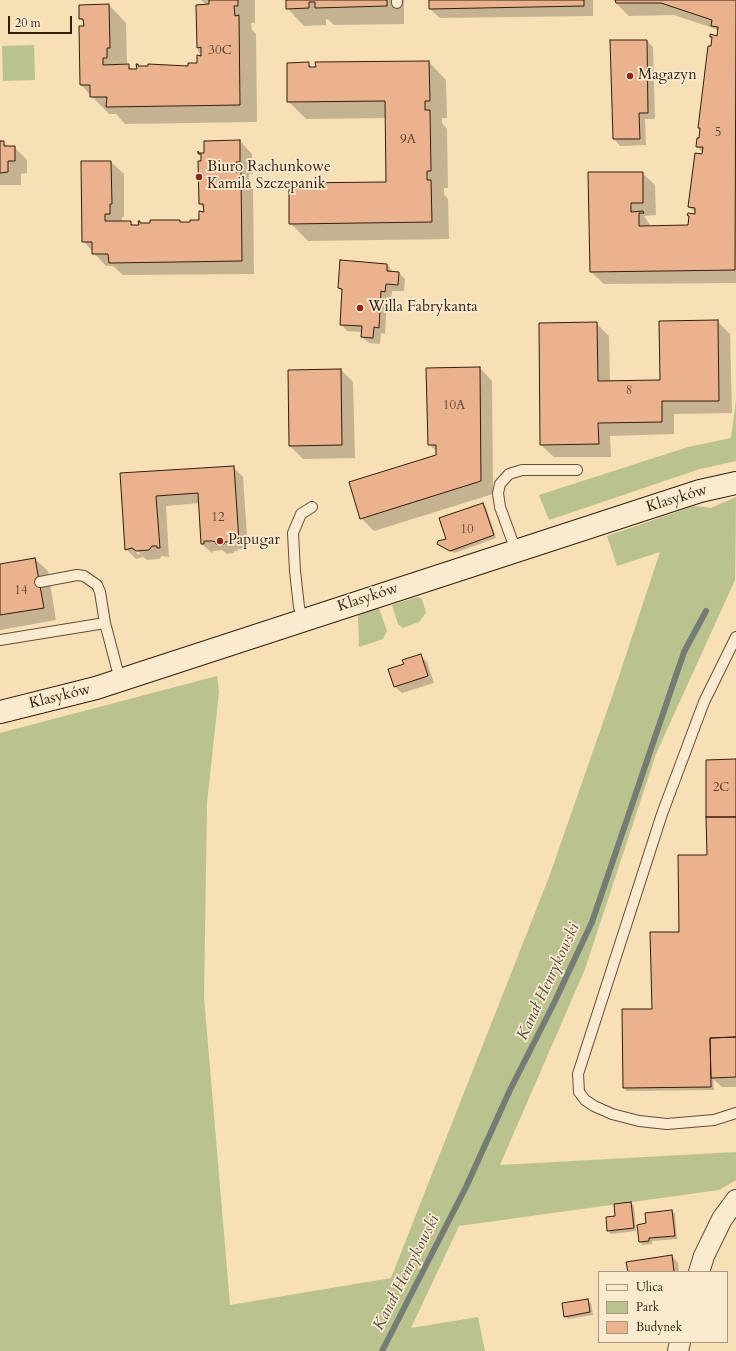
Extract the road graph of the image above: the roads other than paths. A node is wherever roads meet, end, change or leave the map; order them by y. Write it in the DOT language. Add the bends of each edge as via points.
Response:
graph roads {
  1 [pos="577,470"];
  2 [pos="736,482"];
  3 [pos="312,508"];
  4 [pos="516,551"];
  5 [pos="40,582"];
  6 [pos="303,619"];
  7 [pos="105,623"];
  8 [pos="736,637"];
  9 [pos="0,640"];
  10 [pos="120,680"];
  11 [pos="0,712"];
  12 [pos="736,1113"];
  13 [pos="736,1200"];
  14 [pos="699,1271"];
  1 -- 4 [label="lane" via="522,470 509,474 500,484 500,507"];
  2 -- 4 [label="street, Klasyków" via="700,491"];
  3 -- 6 [label="lane" via="301,514 293,533 299,607"];
  4 -- 6 [label="street, Klasyków"];
  5 -- 7 [label="lane" via="77,575 91,580 100,592"];
  6 -- 10 [label="street, Klasyków"];
  7 -- 9 [label="lane"];
  7 -- 10 [label="lane"];
  8 -- 12 [label="lane" via="704,702 662,814 578,1074 579,1092 585,1100 612,1114 640,1122 667,1124 714,1120"];
  10 -- 11 [label="street, Klasyków"];
  13 -- 14 [label="street" via="722,1219"];
}
